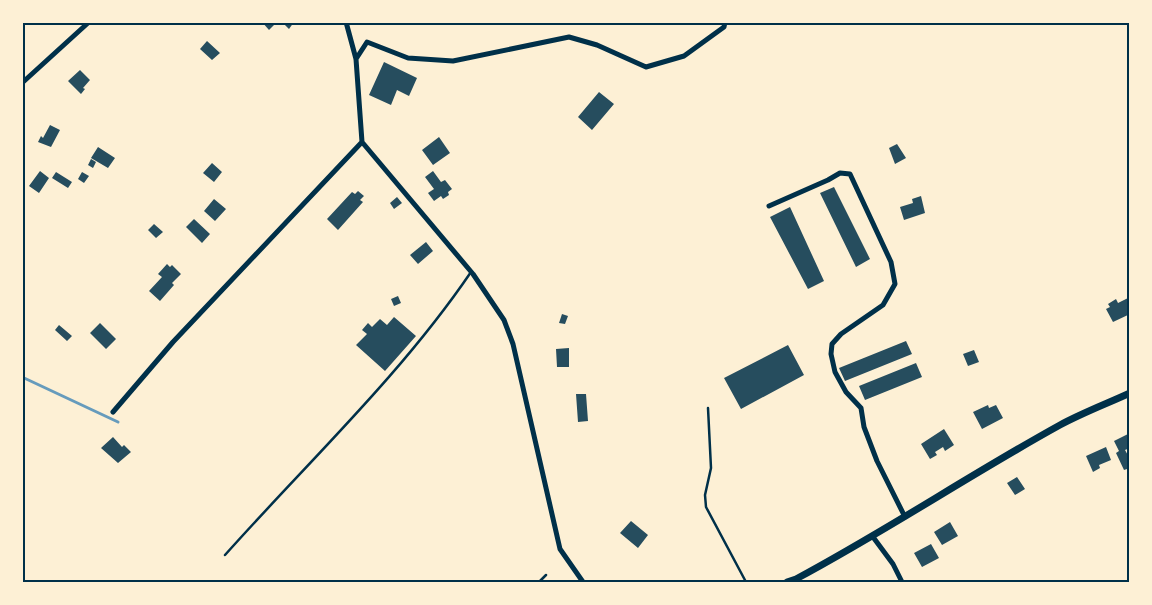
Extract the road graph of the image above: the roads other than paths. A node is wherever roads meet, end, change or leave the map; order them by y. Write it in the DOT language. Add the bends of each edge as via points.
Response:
graph roads {
  1 [pos="89,22"];
  2 [pos="346,22"];
  3 [pos="725,22"];
  4 [pos="356,59"];
  5 [pos="22,83"];
  6 [pos="362,142"];
  7 [pos="769,206"];
  8 [pos="471,272"];
  9 [pos="1130,393"];
  10 [pos="708,408"];
  11 [pos="113,412"];
  12 [pos="906,517"];
  13 [pos="873,537"];
  14 [pos="225,554"];
  15 [pos="546,575"];
  16 [pos="539,582"];
  17 [pos="583,582"];
  18 [pos="746,582"];
  19 [pos="788,582"];
  20 [pos="902,582"];
  1 -- 5 [label="street"];
  2 -- 4 [label="street"];
  3 -- 4 [label="street" via="724,27 684,56 646,67 597,45 569,37 453,61 408,58 368,42"];
  4 -- 6 [label="street"];
  6 -- 8 [label="street"];
  6 -- 11 [label="street" via="173,342"];
  7 -- 12 [label="street" via="840,173 850,174 891,262 895,284 882,305 841,334 832,344 832,354 835,372 846,392 861,408 864,427 877,461"];
  8 -- 14 [label="lane" via="447,308 400,363"];
  8 -- 17 [label="street" via="504,320 514,344 560,549"];
  9 -- 12 [label="main road" via="1062,424"];
  10 -- 18 [label="lane" via="711,468 705,495 706,507"];
  12 -- 13 [label="main road"];
  13 -- 19 [label="main road"];
  13 -- 20 [label="street"];
  15 -- 16 [label="lane"];
}
